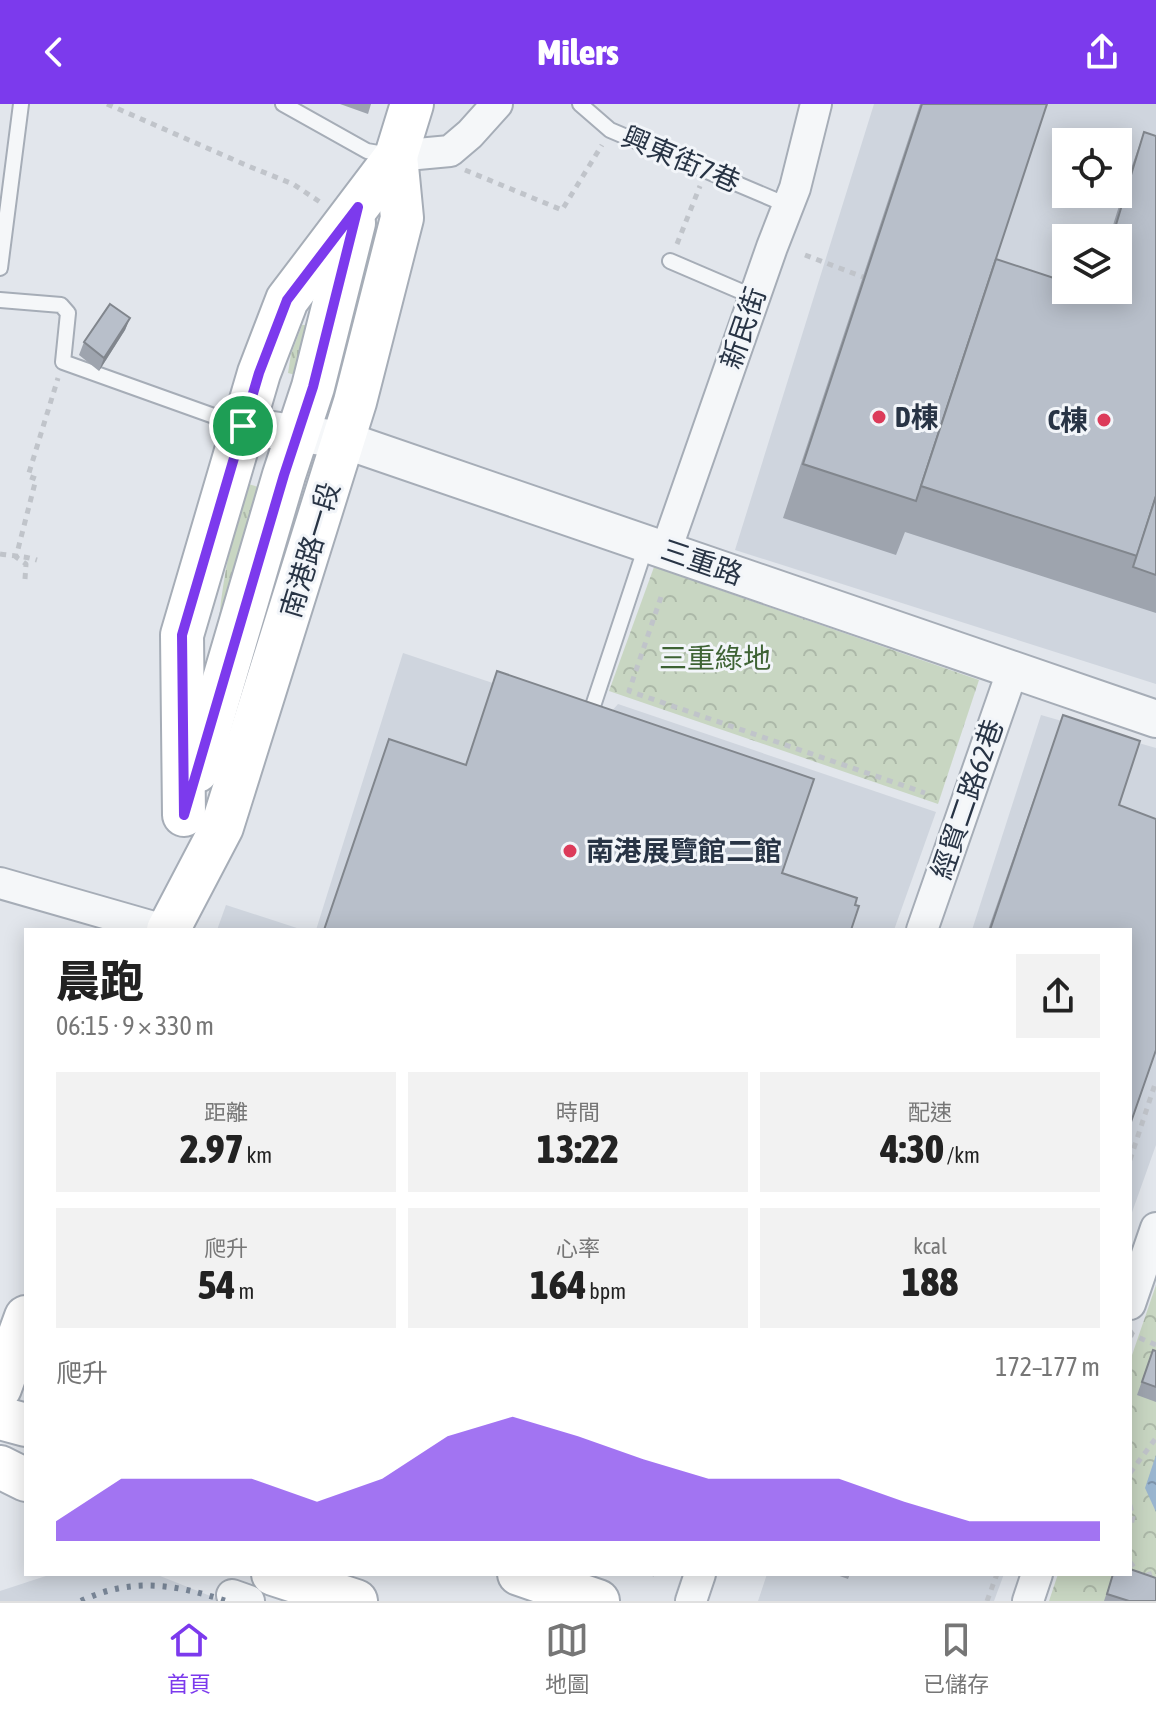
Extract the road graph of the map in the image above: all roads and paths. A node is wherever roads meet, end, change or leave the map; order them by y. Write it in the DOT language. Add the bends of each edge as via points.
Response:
graph roads {
  1 [pos="21,104"];
  2 [pos="107,104"];
  3 [pos="283,104"];
  4 [pos="412,104"];
  5 [pos="497,104"];
  6 [pos="580,104"];
  7 [pos="816,104"];
  8 [pos="610,130"];
  9 [pos="450,151"];
  10 [pos="396,156"];
  11 [pos="707,171"];
  12 [pos="787,205"];
  13 [pos="342,206"];
  14 [pos="805,255"];
  15 [pos="670,261"];
  16 [pos="0,268"];
  17 [pos="863,277"];
  18 [pos="754,297"];
  19 [pos="0,300"];
  20 [pos="63,362"];
  21 [pos="243,426"];
  22 [pos="298,433"];
  23 [pos="344,440"];
  24 [pos="666,550"];
  25 [pos="0,554"];
  26 [pos="16,557"];
  27 [pos="37,560"];
  28 [pos="25,579"];
  29 [pos="661,597"];
  30 [pos="1013,669"];
  31 [pos="590,715"];
  32 [pos="1156,719"];
  33 [pos="925,793"];
  34 [pos="184,815"];
  35 [pos="0,883"];
  36 [pos="160,928"];
  37 [pos="167,928"];
  38 [pos="168,928"];
  39 [pos="923,928"];
  40 [pos="1156,1081"];
  41 [pos="1132,1154"];
  42 [pos="1148,1241"];
  43 [pos="1132,1297"];
  44 [pos="24,1322"];
  45 [pos="1132,1334"];
  46 [pos="1156,1345"];
  47 [pos="0,1388"];
  48 [pos="0,1418"];
  49 [pos="24,1424"];
  50 [pos="1156,1438"];
  51 [pos="0,1467"];
  52 [pos="1132,1470"];
  53 [pos="24,1479"];
  54 [pos="1132,1565"];
  55 [pos="1156,1572"];
  56 [pos="279,1576"];
  57 [pos="525,1576"];
  58 [pos="699,1576"];
  59 [pos="996,1576"];
  60 [pos="1036,1576"];
  61 [pos="356,1601"];
  62 [pos="598,1601"];
  63 [pos="691,1601"];
  64 [pos="987,1601"];
  65 [pos="1028,1601"];
  1 -- 16 [label="lane"];
  2 -- 13 [label="path"];
  3 -- 10 [label="lane" via="367,151"];
  4 -- 10 [label="main road, 南港路一段"];
  5 -- 9 [label="street"];
  6 -- 8 [label="lane, 興東街7巷"];
  7 -- 12 [label="street, 新民街"];
  8 -- 9 [label="path" via="562,210 459,168"];
  8 -- 11 [label="lane, 興東街7巷"];
  9 -- 10 [label="street"];
  10 -- 13 [label="main road, 南港路一段"];
  10 -- 23 [label="main road, 南港路一段" via="402,218"];
  11 -- 12 [label="lane, 興東街7巷"];
  11 -- 15 [label="path"];
  12 -- 18 [label="street, 新民街"];
  13 -- 21 [label="main road" via="287,300"];
  13 -- 22 [label="main road, 南港路一段" via="313,387"];
  14 -- 17 [label="path"];
  15 -- 18 [label="lane"];
  18 -- 24 [label="street, 新民街"];
  19 -- 20 [label="lane" via="61,305 68,313"];
  20 -- 21 [label="lane"];
  20 -- 26 [label="path" via="28,476 36,479"];
  21 -- 22 [label="street, 三重路"];
  21 -- 34 [label="main road" via="182,635"];
  22 -- 23 [label="street, 三重路"];
  22 -- 34 [label="main road, 南港路一段"];
  23 -- 24 [label="street, 三重路"];
  23 -- 38 [label="main road, 南港路一段" via="222,827"];
  24 -- 30 [label="street, 三重路"];
  24 -- 31 [label="lane" via="642,558"];
  25 -- 26 [label="path"];
  26 -- 27 [label="path"];
  26 -- 28 [label="path" via="26,564"];
  29 -- 33 [label="path" via="629,691"];
  30 -- 32 [label="street, 三重路"];
  30 -- 39 [label="street, 經貿二路62巷"];
  34 -- 37 [label="main road, 南港路一段"];
  35 -- 36 [label="street"];
  40 -- 41 [label="path"];
  42 -- 43 [label="street"];
  44 -- 47 [label="main road"];
  45 -- 46 [label="path"];
  48 -- 49 [label="main road"];
  50 -- 52 [label="path"];
  51 -- 53 [label="main road"];
  54 -- 55 [label="path" via="1141,1577"];
  56 -- 61 [label="main road"];
  57 -- 62 [label="main road"];
  58 -- 63 [label="street"];
  59 -- 64 [label="path"];
  60 -- 65 [label="street"];
}
